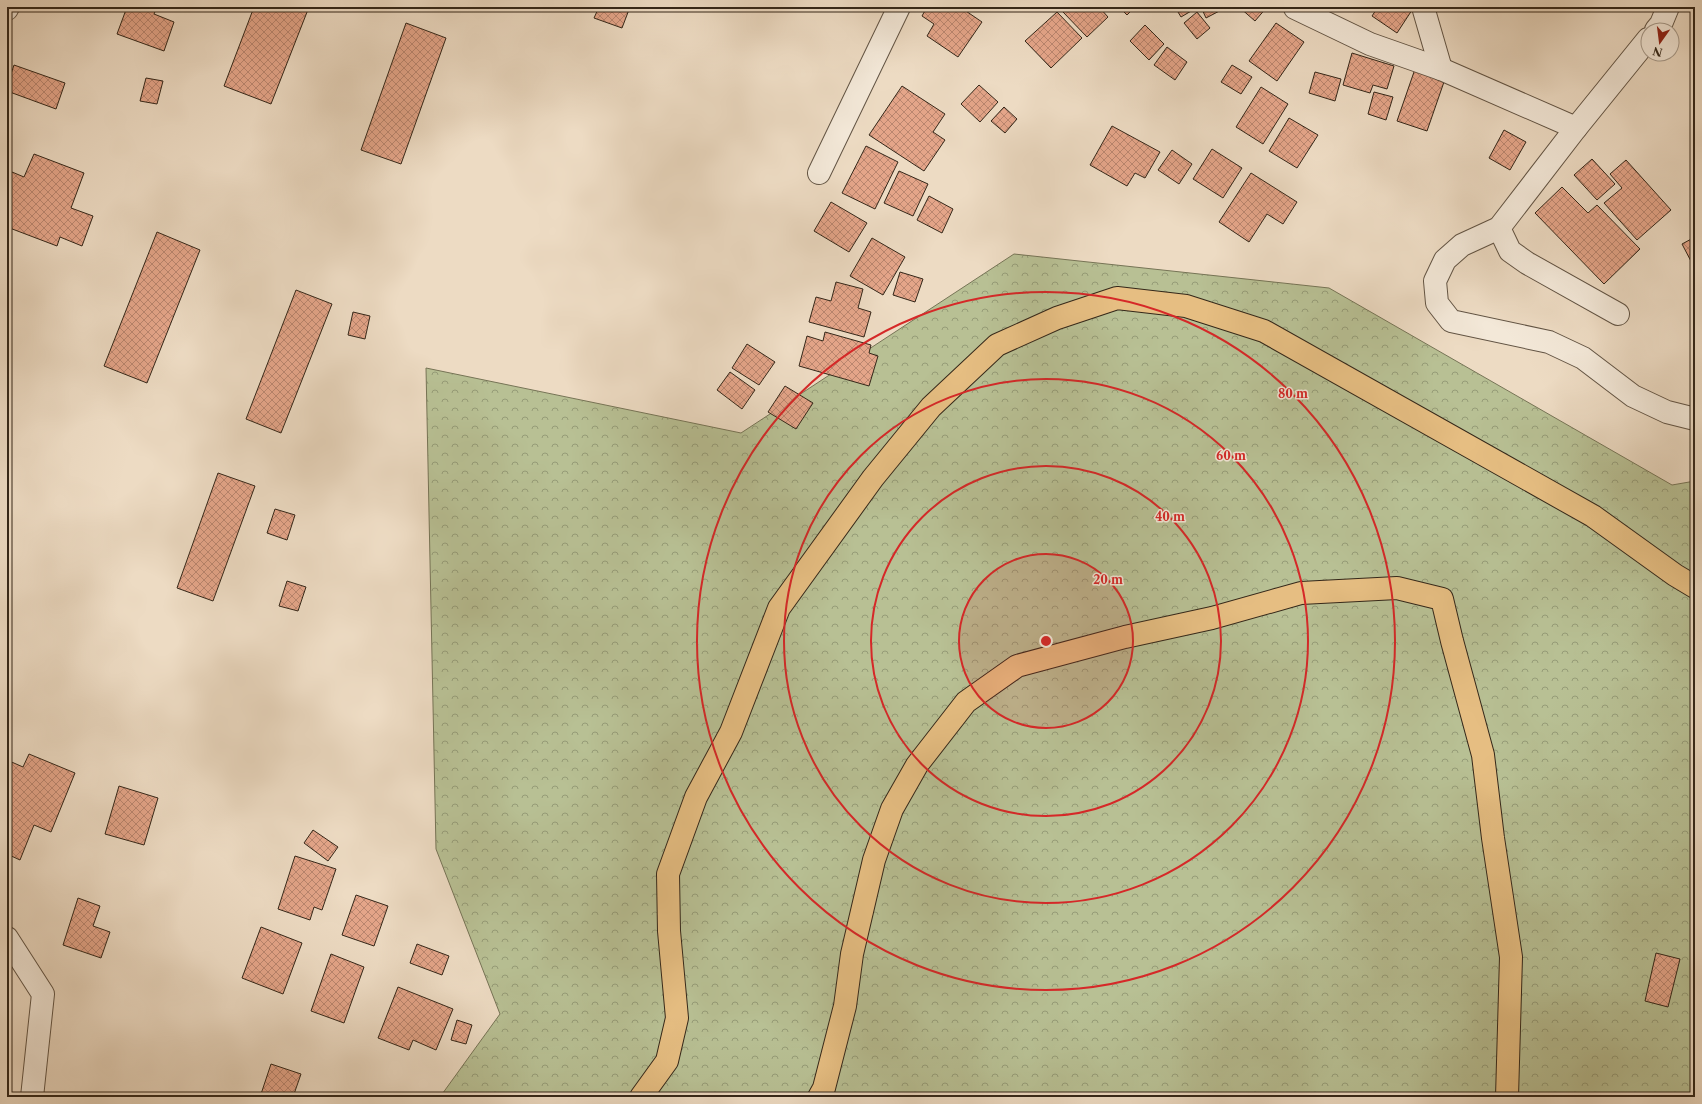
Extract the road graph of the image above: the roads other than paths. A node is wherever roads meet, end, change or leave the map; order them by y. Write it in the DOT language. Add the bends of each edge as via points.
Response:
graph roads {
  1 [pos="900,7"];
  2 [pos="1423,7"];
  3 [pos="1668,7"];
  4 [pos="1295,8"];
  5 [pos="1662,22"];
  6 [pos="1640,49"];
  7 [pos="1441,69"];
  8 [pos="1576,128"];
  9 [pos="819,173"];
  10 [pos="1499,228"];
  11 [pos="1618,314"];
  12 [pos="1695,419"];
  13 [pos="1695,587"];
  14 [pos="7,938"];
  15 [pos="32,1097"];
  16 [pos="642,1097"];
  17 [pos="819,1097"];
  18 [pos="1507,1097"];
  1 -- 9 [label="street"];
  2 -- 7 [label="street"];
  3 -- 5 [label="street"];
  4 -- 7 [label="street" via="1370,44"];
  6 -- 8 [label="street"];
  7 -- 8 [label="street"];
  8 -- 10 [label="street"];
  10 -- 11 [label="street" via="1510,251 1526,263"];
  10 -- 12 [label="street" via="1462,245 1445,260 1435,281 1437,303 1451,321 1549,342 1583,358 1633,396 1667,412"];
  13 -- 16 [label="highway" via="1593,516 1264,331 1186,306 1117,298 1057,318 997,344 931,407 873,478 779,608 731,732 696,797 668,874 669,931 677,1018 667,1061"];
  14 -- 15 [label="street" via="43,994"];
  17 -- 18 [label="highway" via="824,1088 845,1006 852,954 874,860 892,809 917,765 966,702 1017,666 1082,648 1212,618 1301,593 1397,588 1442,599 1483,755 1511,957"];
}
